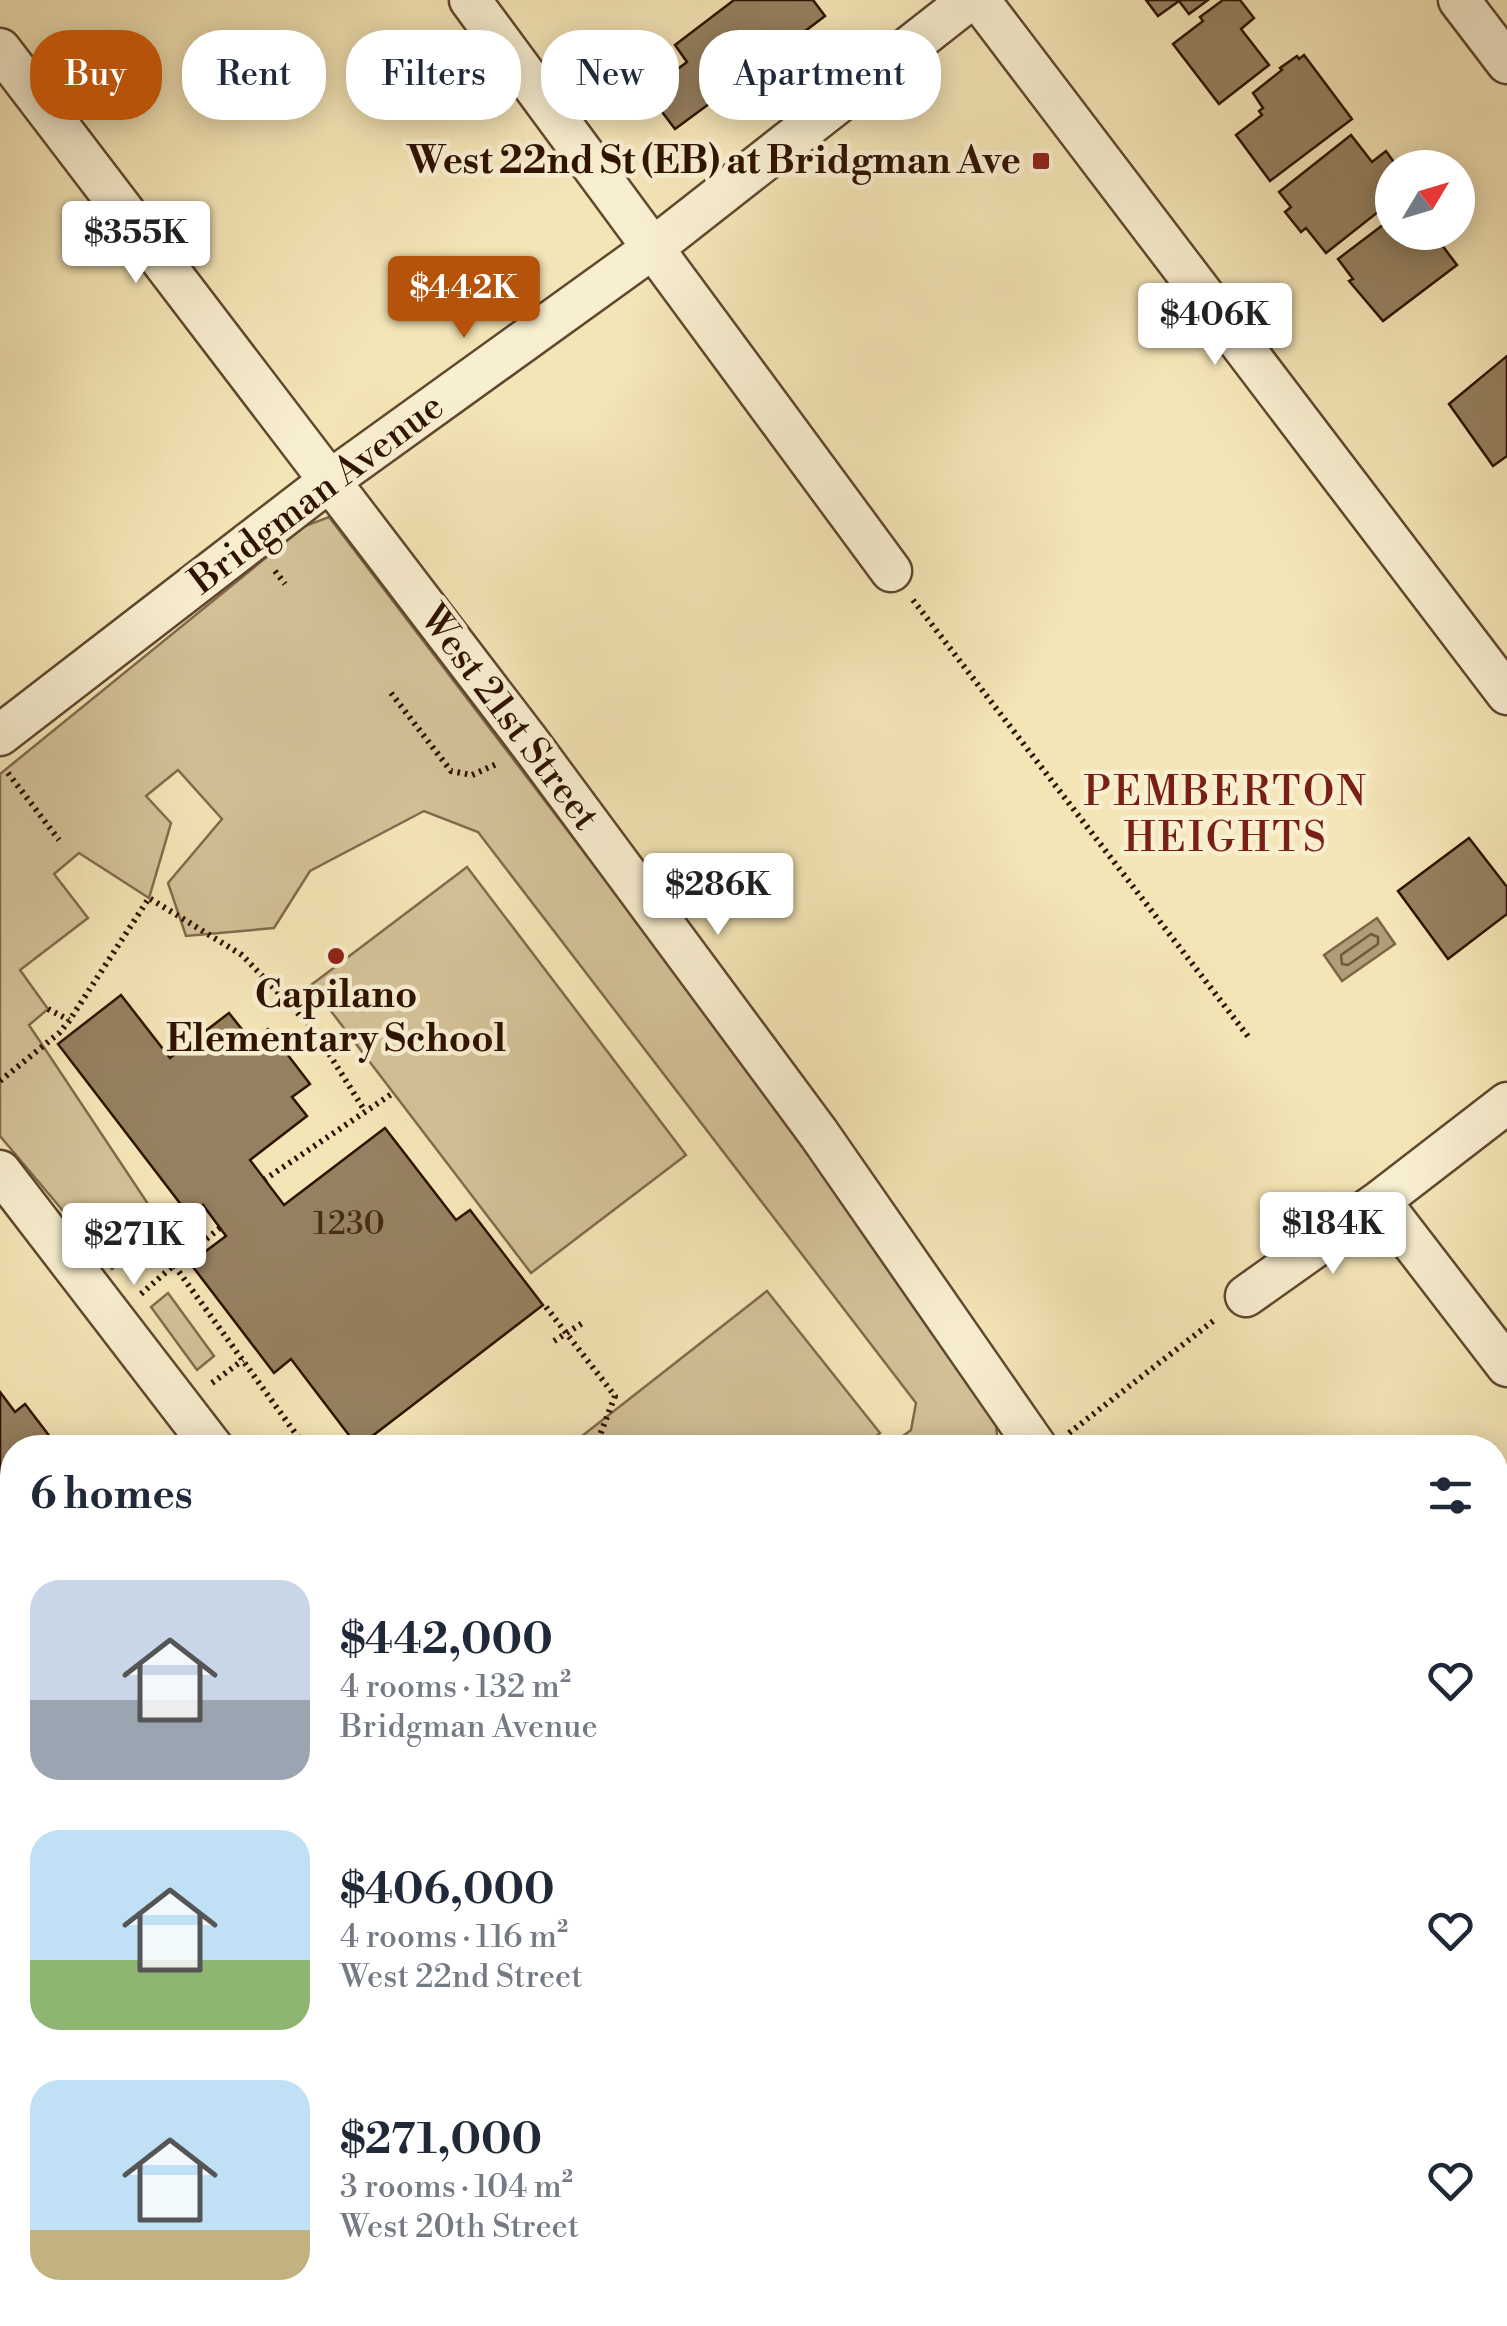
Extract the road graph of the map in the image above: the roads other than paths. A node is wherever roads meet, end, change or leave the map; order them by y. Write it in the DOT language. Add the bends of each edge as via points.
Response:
graph roads {
  1 [pos="470,0"];
  2 [pos="969,0"];
  3 [pos="979,0"];
  4 [pos="1459,0"];
  5 [pos="0,48"];
  6 [pos="1507,63"];
  7 [pos="654,248"];
  8 [pos="328,482"];
  9 [pos="891,571"];
  10 [pos="1507,694"];
  11 [pos="4,754"];
  12 [pos="1507,1103"];
  13 [pos="0,1171"];
  14 [pos="1380,1201"];
  15 [pos="1246,1296"];
  16 [pos="1507,1366"];
  17 [pos="203,1435"];
  18 [pos="1046,1435"];
  1 -- 7 [label="street"];
  2 -- 7 [label="street, Bridgman Avenue"];
  3 -- 10 [label="street"];
  4 -- 6 [label="street"];
  5 -- 8 [label="street, West 21st Street"];
  7 -- 8 [label="street, Bridgman Avenue"];
  7 -- 9 [label="street"];
  8 -- 11 [label="street, Bridgman Avenue"];
  8 -- 18 [label="street, West 21st Street"];
  12 -- 14 [label="street"];
  13 -- 17 [label="street"];
  14 -- 15 [label="street"];
  14 -- 16 [label="street"];
}
